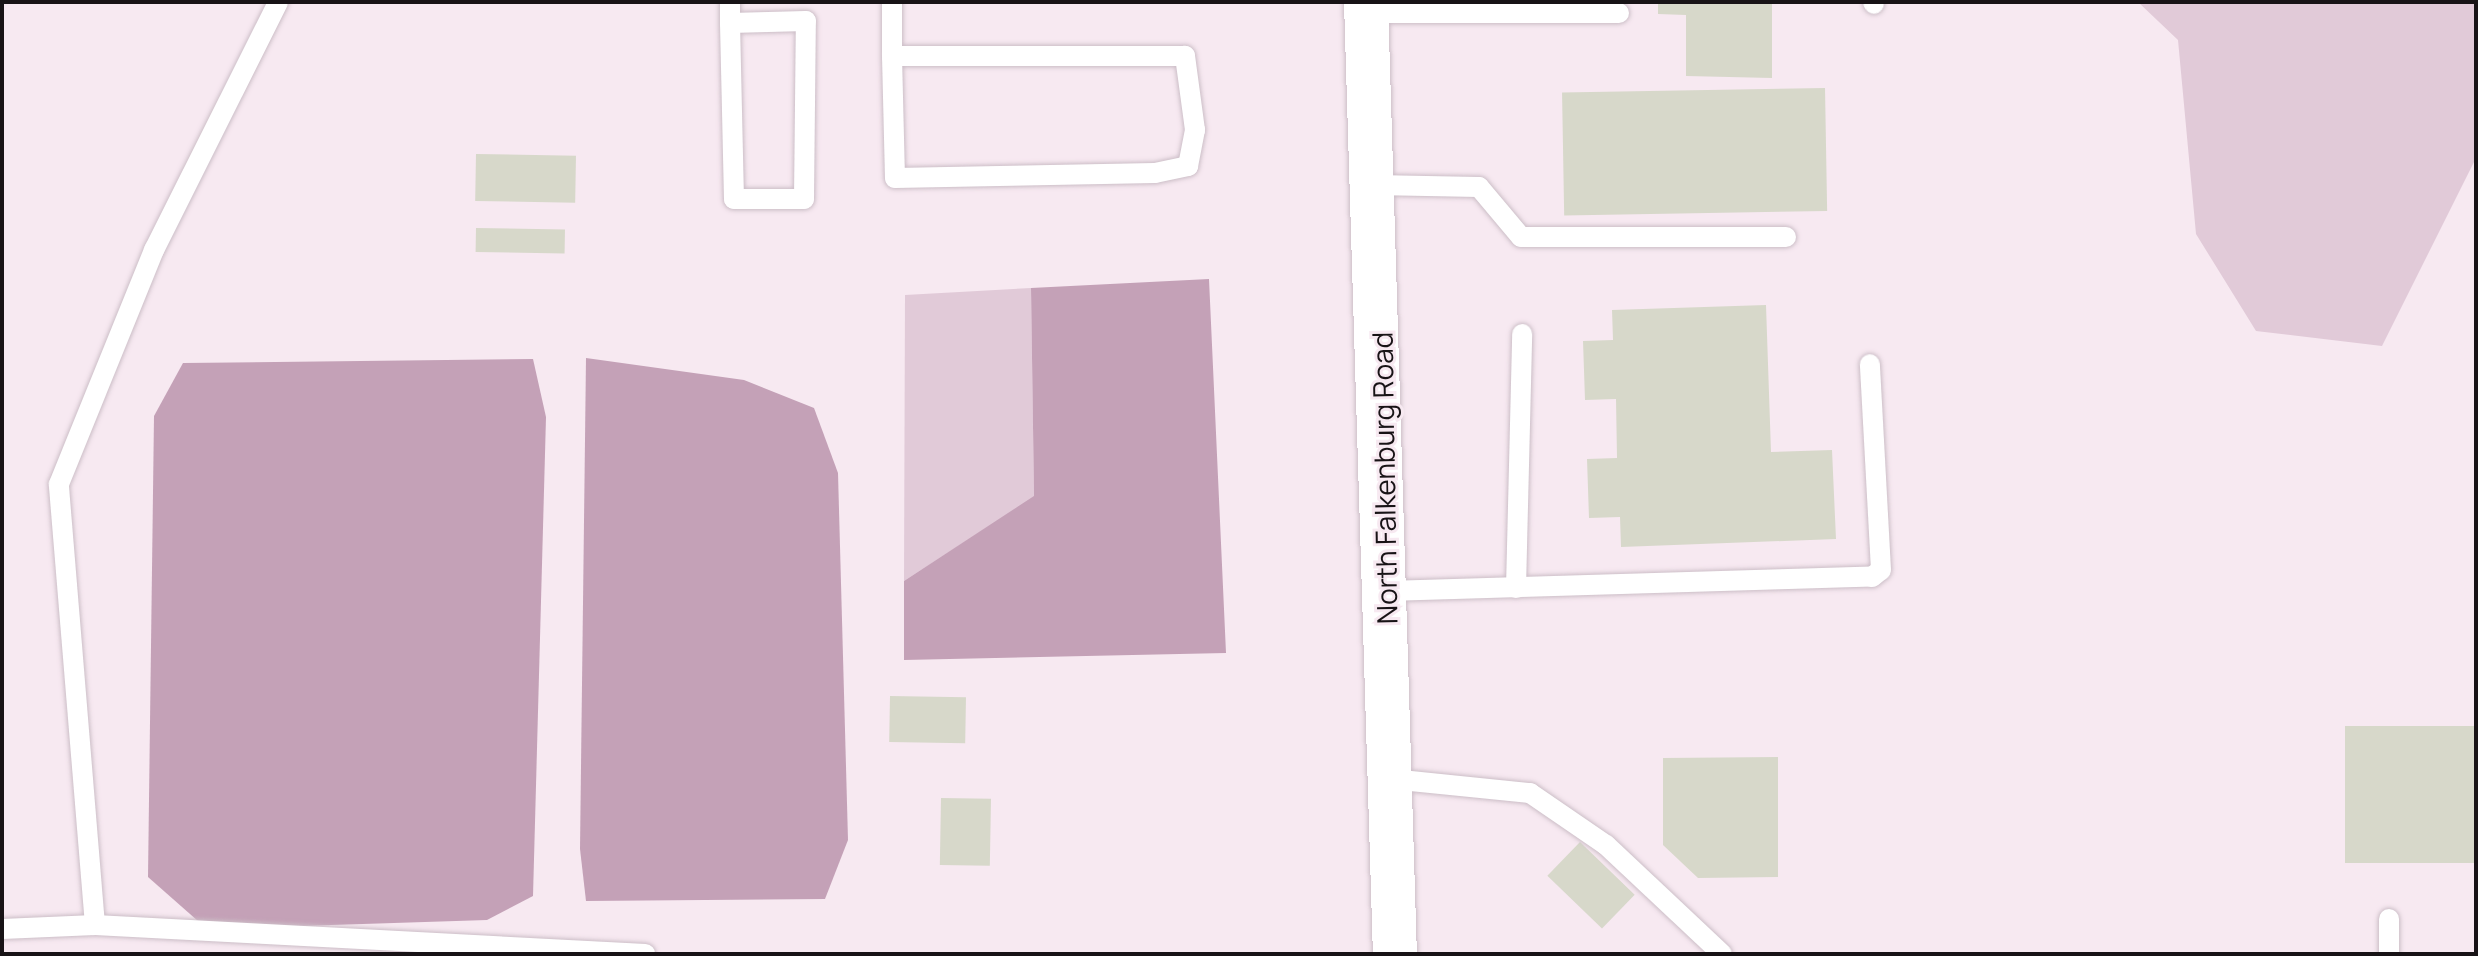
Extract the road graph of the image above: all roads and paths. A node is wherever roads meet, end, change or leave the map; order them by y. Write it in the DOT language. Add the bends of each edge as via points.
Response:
graph roads {
  1 [pos="278,2"];
  2 [pos="892,2"];
  3 [pos="1367,8"];
  4 [pos="1556,8"];
  5 [pos="730,12"];
  6 [pos="1619,13"];
  7 [pos="892,56"];
  8 [pos="1374,185"];
  9 [pos="1786,237"];
  10 [pos="1522,334"];
  11 [pos="1870,364"];
  12 [pos="1516,588"];
  13 [pos="1387,591"];
  14 [pos="1391,779"];
  15 [pos="2389,919"];
  16 [pos="95,925"];
  17 [pos="2,929"];
  18 [pos="645,954"];
  19 [pos="1395,954"];
  20 [pos="1722,954"];
  21 [pos="2389,954"];
  1 -- 16 [label="lane" via="154,250 59,484"];
  2 -- 7 [label="lane"];
  3 -- 4 [label="lane"];
  3 -- 8 [label="street, North Falkenburg Road"];
  4 -- 6 [label="lane"];
  5 -- 5 [label="lane" via="734,199 804,199 806,21"];
  7 -- 7 [label="lane" via="895,178 1155,173 1188,166 1195,130 1185,56"];
  8 -- 9 [label="lane" via="1479,187 1521,237"];
  8 -- 13 [label="street, North Falkenburg Road"];
  10 -- 12 [label="lane"];
  11 -- 12 [label="lane" via="1881,570 1872,577"];
  12 -- 13 [label="lane"];
  13 -- 14 [label="street, North Falkenburg Road"];
  14 -- 19 [label="street, North Falkenburg Road"];
  14 -- 20 [label="lane" via="1530,793 1606,845"];
  15 -- 21 [label="lane"];
  16 -- 17 [label="lane"];
  16 -- 18 [label="lane"];
}
